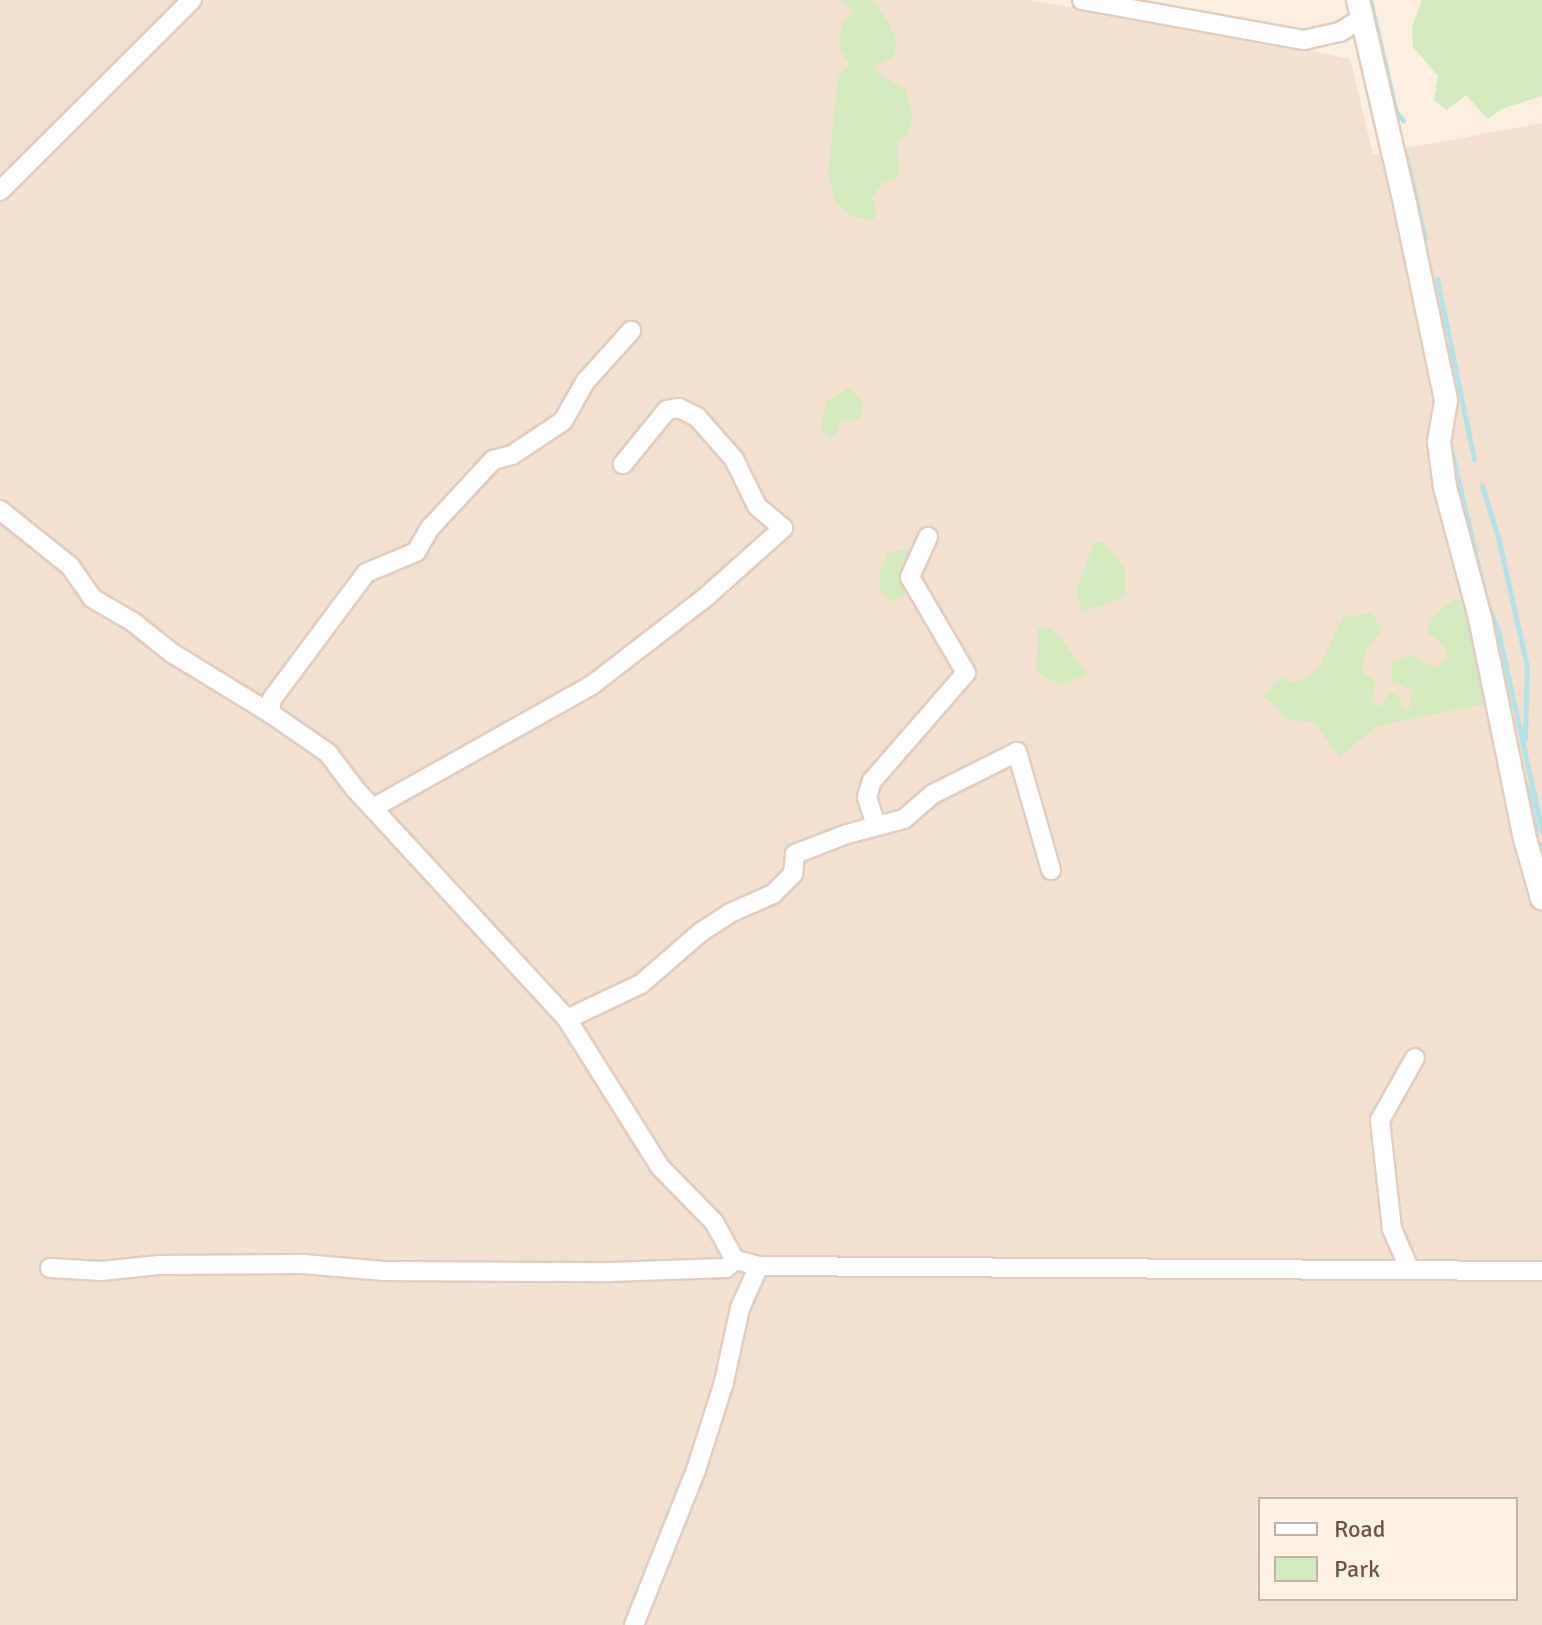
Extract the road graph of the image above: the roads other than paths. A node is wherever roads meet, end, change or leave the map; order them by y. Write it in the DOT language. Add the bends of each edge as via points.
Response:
graph roads {
  1 [pos="192,0"];
  2 [pos="1082,0"];
  3 [pos="1360,9"];
  4 [pos="0,191"];
  5 [pos="631,331"];
  6 [pos="623,464"];
  7 [pos="0,510"];
  8 [pos="928,537"];
  9 [pos="270,713"];
  10 [pos="373,808"];
  11 [pos="876,825"];
  12 [pos="1051,870"];
  13 [pos="1542,898"];
  14 [pos="567,1019"];
  15 [pos="1415,1058"];
  16 [pos="735,1260"];
  17 [pos="759,1266"];
  18 [pos="50,1268"];
  19 [pos="1409,1268"];
  20 [pos="1542,1271"];
  21 [pos="634,1625"];
  1 -- 4 [label="street"];
  2 -- 3 [label="street" via="1304,40 1331,35"];
  3 -- 13 [label="street" via="1446,401 1439,442 1445,487"];
  5 -- 9 [label="street" via="585,382 563,421 512,455 493,460 430,528 416,552 366,573 272,699"];
  6 -- 10 [label="street" via="667,410 679,408 697,417 734,459 757,506 783,528 707,596 592,685"];
  7 -- 9 [label="street" via="70,566 92,598"];
  8 -- 11 [label="street" via="910,577 966,673 872,781 867,797"];
  9 -- 10 [label="street" via="328,753"];
  10 -- 14 [label="street"];
  11 -- 12 [label="street" via="904,819 933,794 1017,752"];
  11 -- 14 [label="street" via="795,854 793,874 773,894 701,932 641,984"];
  14 -- 16 [label="street" via="661,1168 714,1222"];
  15 -- 19 [label="street" via="1380,1120 1392,1229"];
  16 -- 17 [label="street"];
  16 -- 18 [label="street" via="726,1268 609,1272 384,1271 303,1264"];
  17 -- 19 [label="street"];
  17 -- 21 [label="street" via="740,1308 696,1470"];
  19 -- 20 [label="street"];
}
